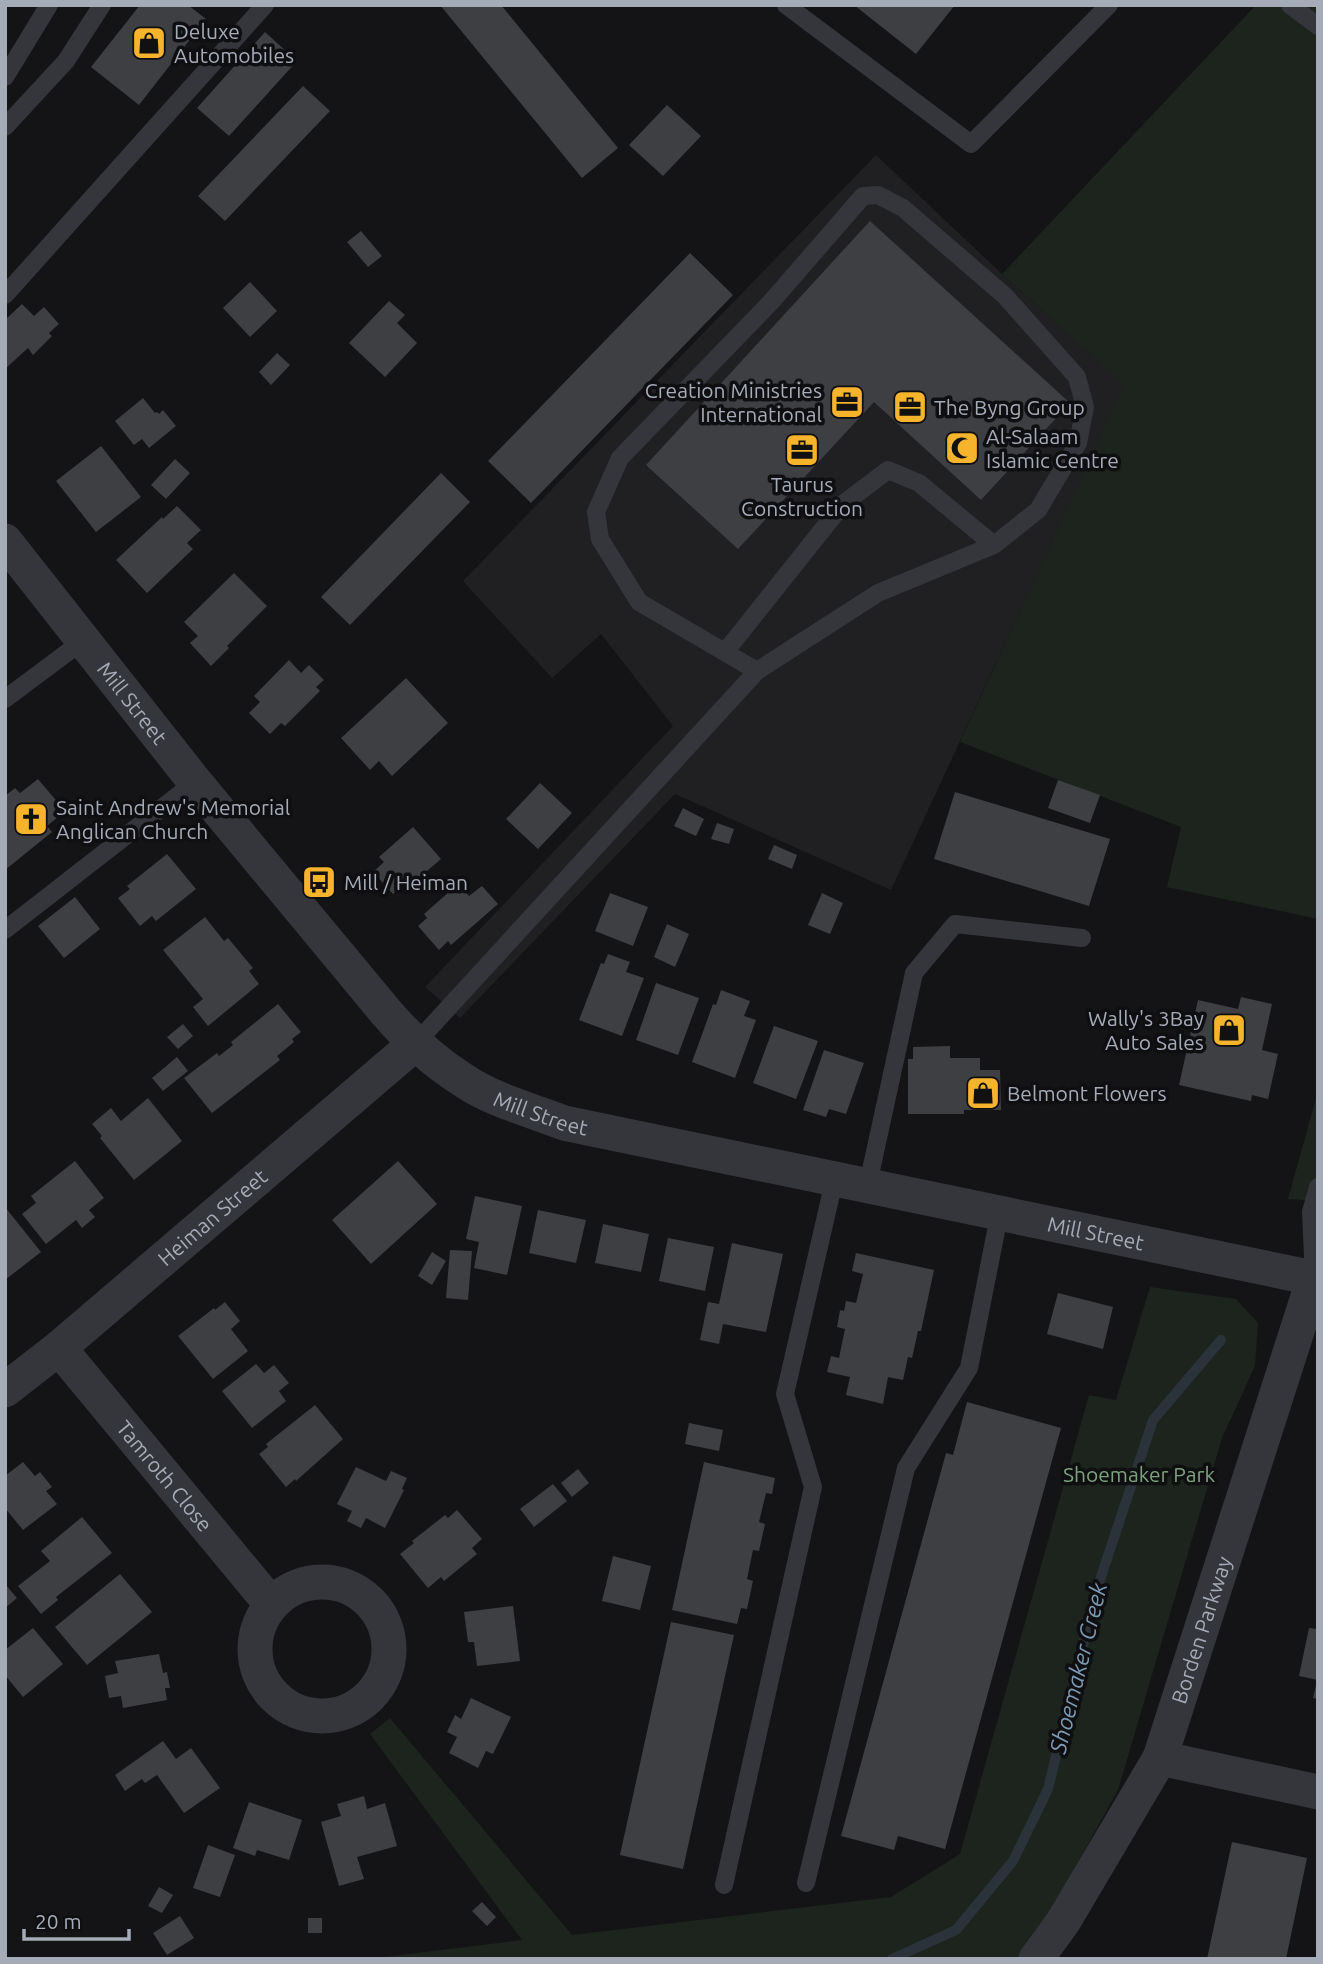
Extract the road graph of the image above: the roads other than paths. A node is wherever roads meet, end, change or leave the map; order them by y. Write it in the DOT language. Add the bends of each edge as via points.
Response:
graph roads {
  1 [pos="49,5"];
  2 [pos="102,5"];
  3 [pos="265,5"];
  4 [pos="786,5"];
  5 [pos="1109,5"];
  6 [pos="1290,5"];
  7 [pos="1318,26"];
  8 [pos="5,77"];
  9 [pos="5,127"];
  10 [pos="5,295"];
  11 [pos="5,541"];
  12 [pos="994,545"];
  13 [pos="84,640"];
  14 [pos="725,652"];
  15 [pos="757,671"];
  16 [pos="5,699"];
  17 [pos="195,782"];
  18 [pos="5,930"];
  19 [pos="1082,939"];
  20 [pos="416,1043"];
  21 [pos="835,1177"];
  22 [pos="868,1184"];
  23 [pos="1318,1187"];
  24 [pos="1000,1211"];
  25 [pos="1316,1278"];
  26 [pos="59,1348"];
  27 [pos="5,1390"];
  28 [pos="271,1604"];
  29 [pos="1160,1758"];
  30 [pos="1318,1792"];
  31 [pos="806,1883"];
  32 [pos="724,1885"];
  33 [pos="1036,1959"];
  1 -- 8 [label="lane"];
  2 -- 9 [label="lane" via="66,61"];
  3 -- 10 [label="lane"];
  4 -- 5 [label="lane" via="971,144"];
  6 -- 7 [label="lane"];
  11 -- 13 [label="street, Mill Street"];
  12 -- 14 [label="lane" via="919,483 888,470 844,504"];
  12 -- 14 [label="lane" via="1038,510 1078,443 1085,407 1077,377 1005,296 903,208 878,195 863,196 771,302 620,457 596,512 600,539 639,601"];
  12 -- 15 [label="lane" via="878,593"];
  13 -- 16 [label="lane"];
  13 -- 17 [label="street, Mill Street"];
  14 -- 15 [label="lane"];
  15 -- 20 [label="lane"];
  17 -- 18 [label="lane"];
  17 -- 20 [label="street, Mill Street"];
  19 -- 22 [label="lane" via="955,924 914,973"];
  20 -- 21 [label="street, Mill Street" via="463,1081 564,1122"];
  20 -- 26 [label="street, Heiman Street"];
  21 -- 22 [label="street, Mill Street"];
  21 -- 32 [label="lane" via="785,1394 813,1486"];
  22 -- 24 [label="street, Mill Street"];
  23 -- 25 [label="lane" via="1311,1212"];
  24 -- 25 [label="street, Mill Street"];
  24 -- 31 [label="lane" via="969,1368 906,1468"];
  25 -- 29 [label="street, Borden Parkway"];
  26 -- 27 [label="street, Heiman Street"];
  26 -- 28 [label="street, Tamroth Close"];
  29 -- 30 [label="street"];
  29 -- 33 [label="street, Borden Parkway" via="1063,1922"];
}
